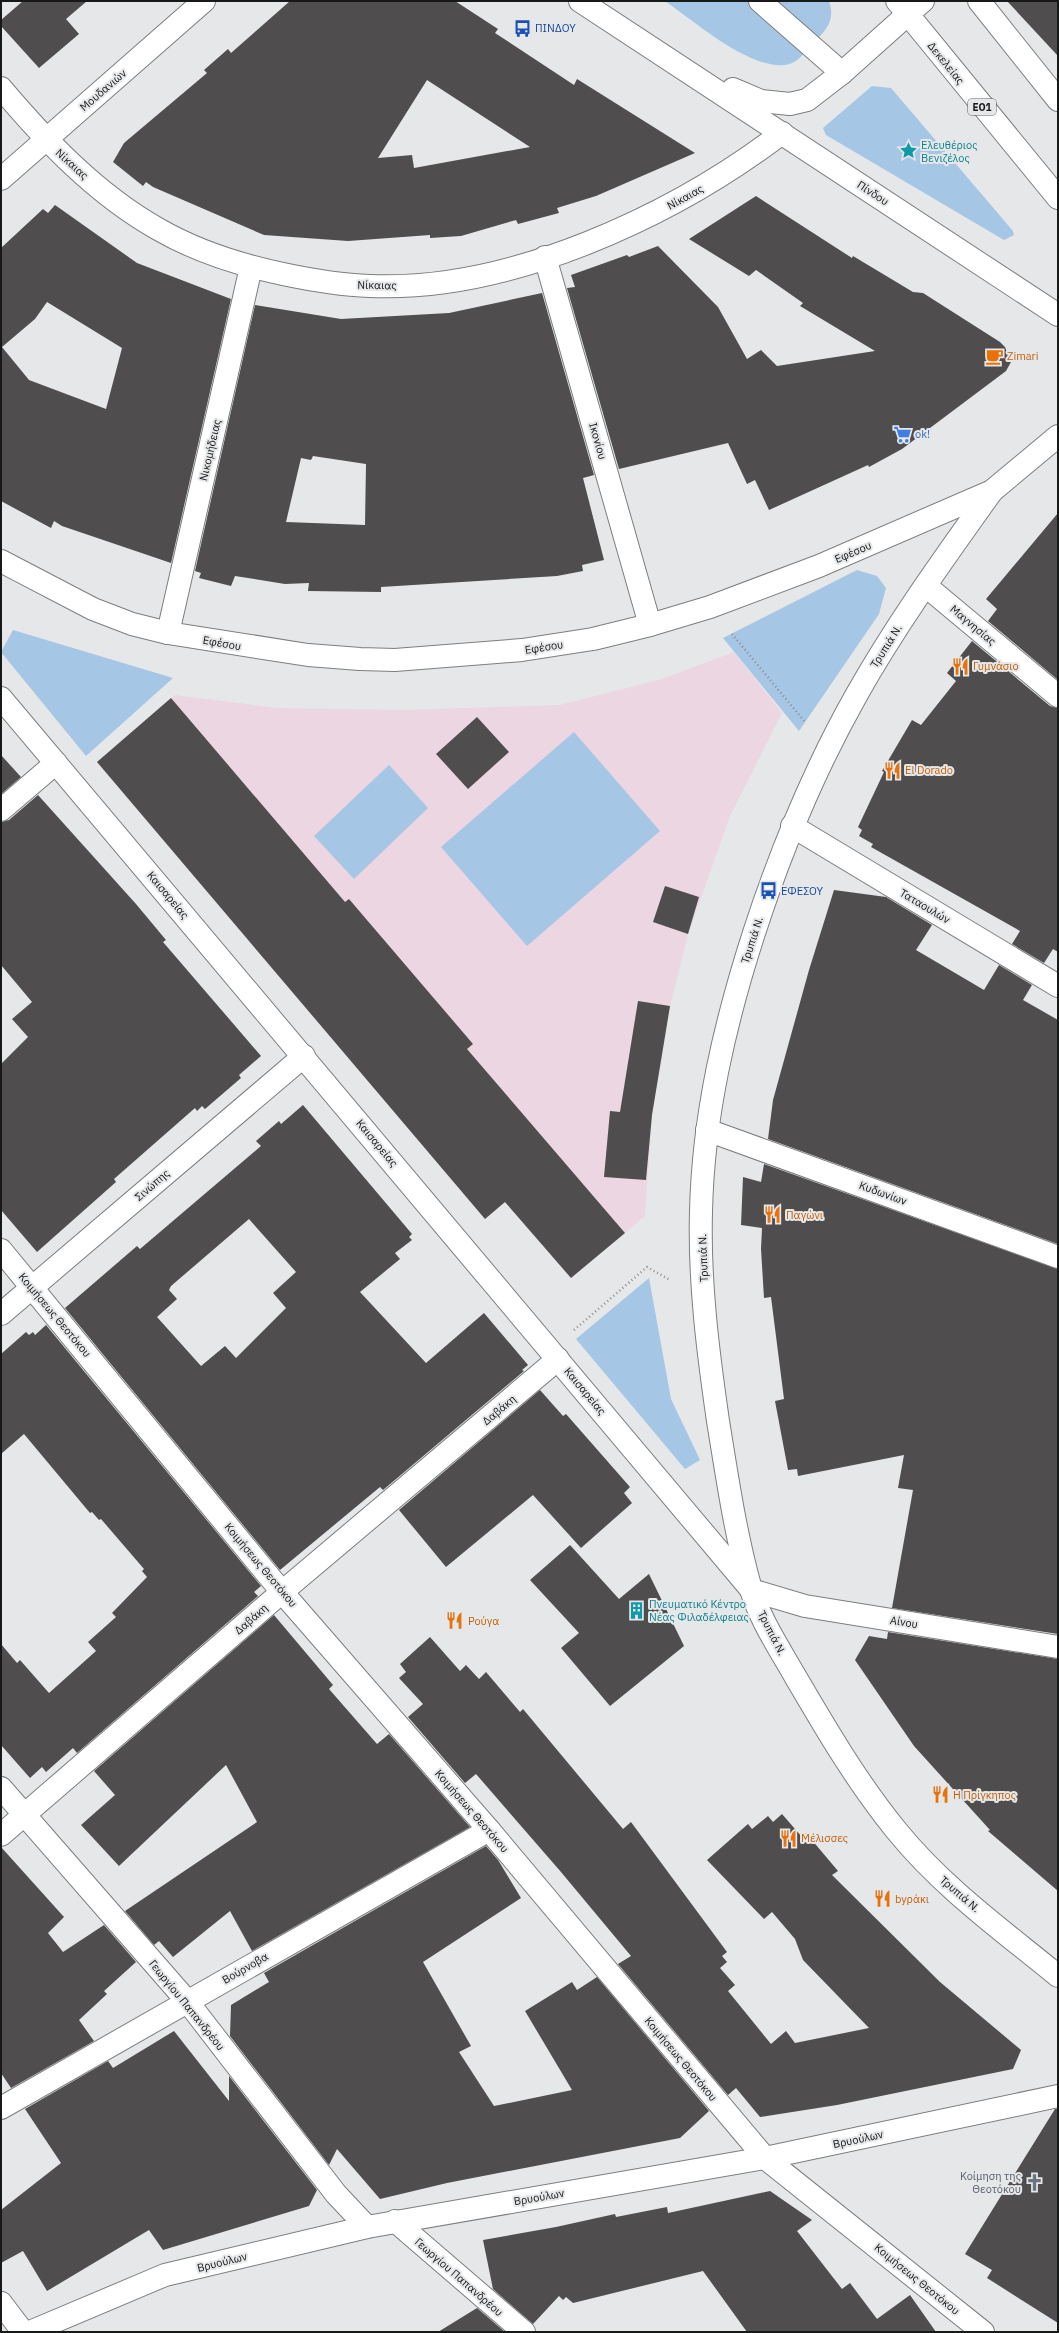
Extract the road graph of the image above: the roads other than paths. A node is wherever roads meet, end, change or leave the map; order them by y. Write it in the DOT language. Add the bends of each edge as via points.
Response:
graph roads {
  1 [pos="204,1"];
  2 [pos="580,1"];
  3 [pos="760,1"];
  4 [pos="979,1"];
  5 [pos="909,5"];
  6 [pos="688,71"];
  7 [pos="842,73"];
  8 [pos="1,88"];
  9 [pos="1058,100"];
  10 [pos="782,133"];
  11 [pos="45,140"];
  12 [pos="1,179"];
  13 [pos="1058,198"];
  14 [pos="546,257"];
  15 [pos="251,267"];
  16 [pos="1058,315"];
  17 [pos="1058,436"];
  18 [pos="992,491"];
  19 [pos="1,561"];
  20 [pos="926,586"];
  21 [pos="650,626"];
  22 [pos="168,634"];
  23 [pos="1058,696"];
  24 [pos="1,698"];
  25 [pos="56,763"];
  26 [pos="1,810"];
  27 [pos="792,826"];
  28 [pos="1058,986"];
  29 [pos="304,1056"];
  30 [pos="707,1130"];
  31 [pos="1,1250"];
  32 [pos="1058,1257"];
  33 [pos="32,1288"];
  34 [pos="1,1314"];
  35 [pos="554,1355"];
  36 [pos="751,1590"];
  37 [pos="282,1592"];
  38 [pos="1058,1647"];
  39 [pos="1,1788"];
  40 [pos="24,1815"];
  41 [pos="489,1830"];
  42 [pos="1,1835"];
  43 [pos="1058,1976"];
  44 [pos="187,2001"];
  45 [pos="1058,2096"];
  46 [pos="1,2108"];
  47 [pos="765,2158"];
  48 [pos="395,2221"];
  49 [pos="367,2227"];
  50 [pos="1,2303"];
  51 [pos="23,2332"];
  52 [pos="30,2332"];
  53 [pos="524,2332"];
  54 [pos="983,2332"];
  1 -- 11 [label="street, Μουδανιών"];
  2 -- 6 [label="street, Πίνδου"];
  3 -- 7 [label="street"];
  4 -- 9 [label="street"];
  5 -- 7 [label="street, Πίνδου"];
  5 -- 13 [label="street, Δεκελείας / ΕΟ1"];
  6 -- 7 [label="street, Πίνδου" via="761,101 790,104 807,100"];
  6 -- 10 [label="street, Πίνδου"];
  8 -- 11 [label="street, Νίκαιας"];
  10 -- 14 [label="street, Νίκαιας" via="750,157 666,208 595,240"];
  10 -- 16 [label="street, Πίνδου"];
  11 -- 12 [label="street, Μουδανιών"];
  11 -- 15 [label="street, Νίκαιας" via="90,180 158,229 192,246"];
  14 -- 15 [label="street, Νίκαιας" via="471,277 398,286 338,283"];
  14 -- 21 [label="street, Ικονίου"];
  15 -- 22 [label="street, Νικομήδειας"];
  17 -- 18 [label="street, Εφέσου"];
  18 -- 20 [label="street, Τρυπιά Ν."];
  18 -- 21 [label="street, Εφέσου" via="840,557 710,607"];
  19 -- 22 [label="street, Εφέσου" via="93,609"];
  20 -- 23 [label="street, Μαγνησίας"];
  20 -- 27 [label="street, Τρυπιά Ν." via="858,692"];
  21 -- 22 [label="street, Εφέσου" via="593,639 522,650 395,660 308,655"];
  24 -- 25 [label="street, Καισαρείας"];
  25 -- 26 [label="street"];
  25 -- 29 [label="street, Καισαρείας"];
  27 -- 28 [label="street, Ταταουλών"];
  27 -- 30 [label="street, Τρυπιά Ν." via="738,983 721,1053"];
  29 -- 33 [label="street, Σινώπης"];
  29 -- 35 [label="street, Καισαρείας"];
  30 -- 32 [label="street, Κυδωνίων"];
  30 -- 36 [label="street, Τρυπιά Ν." via="701,1213 706,1338 727,1476"];
  31 -- 33 [label="street, Κοιμήσεως Θεοτόκου"];
  33 -- 34 [label="street, Σινώπης"];
  33 -- 37 [label="street, Κοιμήσεως Θεοτόκου"];
  35 -- 36 [label="street, Καισαρείας"];
  35 -- 37 [label="street, Δαβάκη"];
  36 -- 38 [label="street, Αίνου" via="805,1606"];
  36 -- 43 [label="street, Τρυπιά Ν." via="773,1638 832,1741 896,1830 952,1889"];
  37 -- 40 [label="street, Δαβάκη"];
  37 -- 41 [label="street, Κοιμήσεως Θεοτόκου"];
  39 -- 40 [label="street, Γεωργίου Παπανδρέου"];
  40 -- 42 [label="street, Δαβάκη"];
  40 -- 44 [label="street, Γεωργίου Παπανδρέου"];
  41 -- 44 [label="street, Βούρνοβα"];
  41 -- 47 [label="street, Κοιμήσεως Θεοτόκου"];
  44 -- 46 [label="street, Βούρνοβα"];
  44 -- 49 [label="street, Γεωργίου Παπανδρέου" via="336,2194"];
  45 -- 47 [label="street, Βρυούλων"];
  47 -- 48 [label="street, Βρυούλων"];
  47 -- 54 [label="street, Κοιμήσεως Θεοτόκου"];
  48 -- 49 [label="street, Βρυούλων"];
  48 -- 53 [label="street, Γεωργίου Παπανδρέου"];
  49 -- 52 [label="street, Βρυούλων" via="165,2275"];
  50 -- 51 [label="street"];
}
